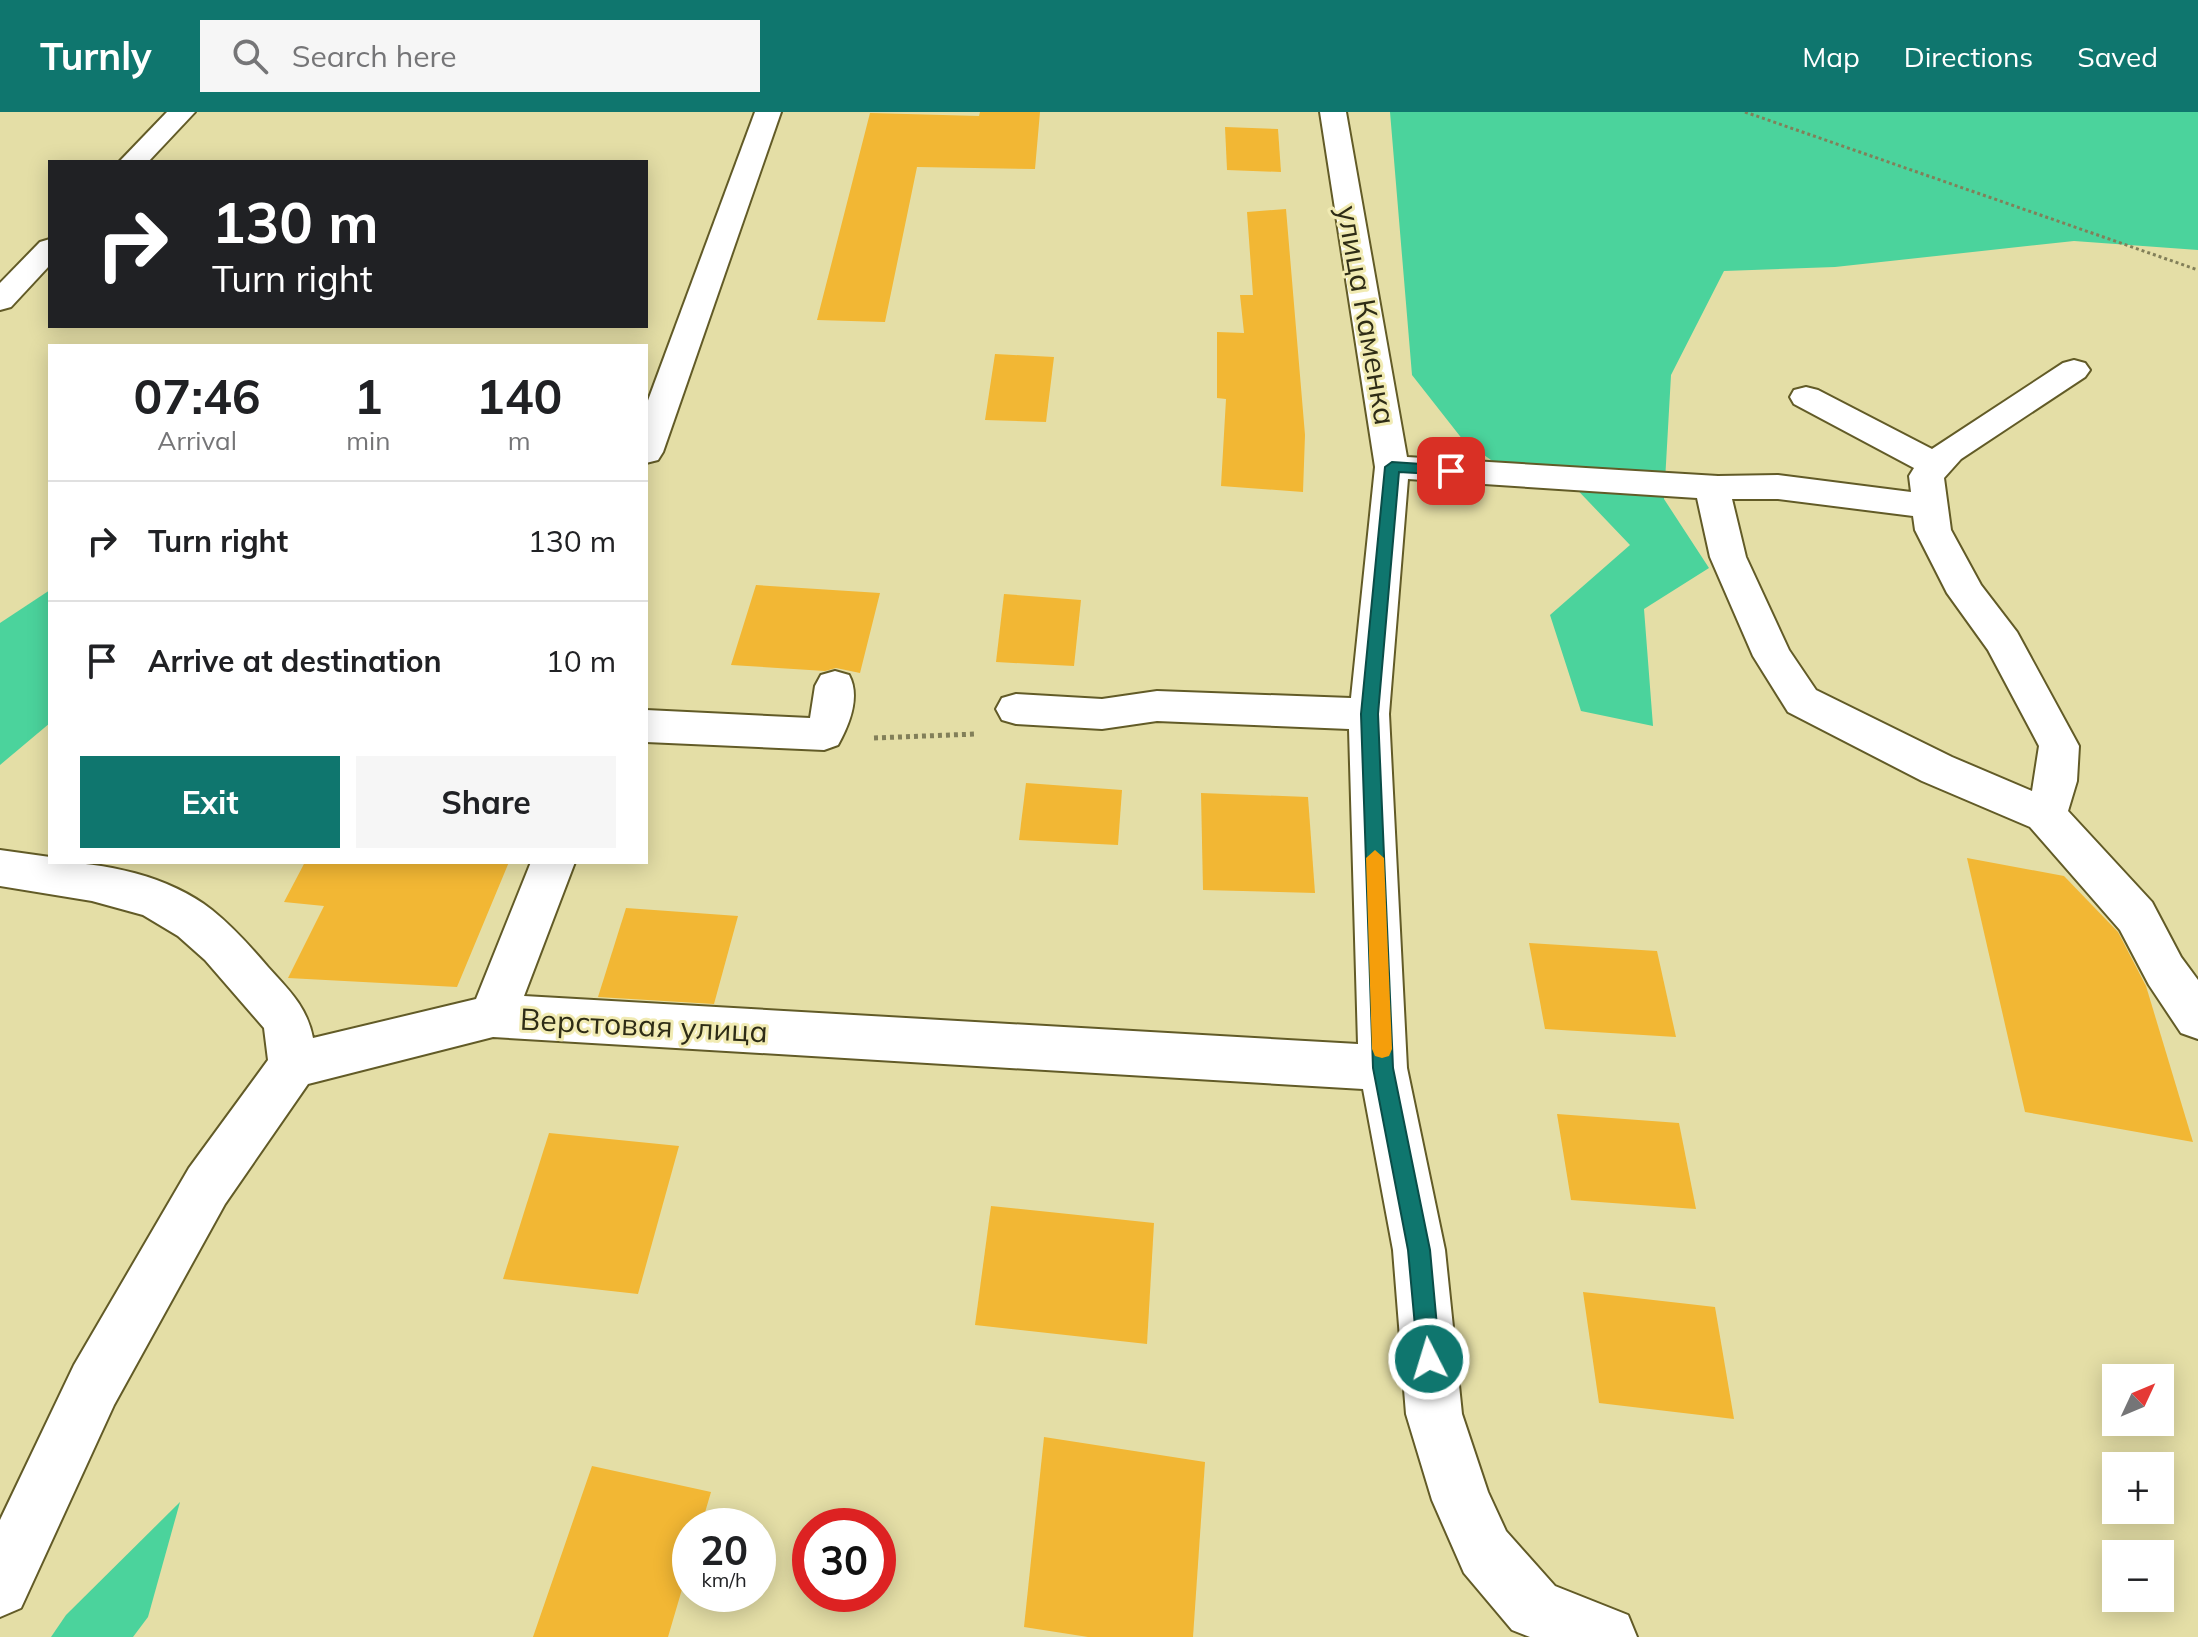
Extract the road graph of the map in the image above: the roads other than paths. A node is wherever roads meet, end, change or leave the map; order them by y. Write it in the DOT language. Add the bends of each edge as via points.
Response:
graph roads {
  1 [pos="182,112"];
  2 [pos="768,112"];
  3 [pos="1333,112"];
  4 [pos="135,160"];
  5 [pos="48,250"];
  6 [pos="0,301"];
  7 [pos="2074,370"];
  8 [pos="1806,397"];
  9 [pos="648,446"];
  10 [pos="1935,465"];
  11 [pos="1392,467"];
  12 [pos="1718,488"];
  13 [pos="1930,506"];
  14 [pos="835,686"];
  15 [pos="1016,709"];
  16 [pos="1369,714"];
  17 [pos="648,726"];
  18 [pos="2045,815"];
  19 [pos="552,864"];
  20 [pos="0,868"];
  21 [pos="493,1016"];
  22 [pos="2198,1018"];
  23 [pos="293,1065"];
  24 [pos="1383,1068"];
  25 [pos="0,1587"];
  26 [pos="1606,1637"];
  1 -- 4 [label="street"];
  2 -- 9 [label="street"];
  3 -- 11 [label="street, улица Каменка"];
  5 -- 6 [label="street"];
  7 -- 10 [label="street"];
  8 -- 10 [label="street"];
  10 -- 13 [label="street" via="1926,476"];
  11 -- 12 [label="street"];
  11 -- 16 [label="street, улица Каменка"];
  12 -- 13 [label="street" via="1778,487"];
  12 -- 18 [label="street" via="1713,502 1728,557 1772,656 1802,701 1937,769"];
  13 -- 18 [label="street" via="1933,530 1966,593 2003,642 2059,746 2056,781"];
  14 -- 17 [label="street" via="824,734"];
  15 -- 16 [label="street" via="1102,714 1157,706"];
  16 -- 24 [label="street, улица Каменка"];
  18 -- 22 [label="street" via="2136,916"];
  19 -- 21 [label="street"];
  20 -- 23 [label="street" via="117,889 155,900 194,922 286,1020"];
  21 -- 23 [label="street, Верстовая улица"];
  21 -- 24 [label="street, Верстовая улица"];
  23 -- 25 [label="street" via="207,1186 94,1385"];
  24 -- 26 [label="street, улица Каменка" via="1419,1250 1434,1414 1461,1500 1485,1552 1534,1608"];
}
